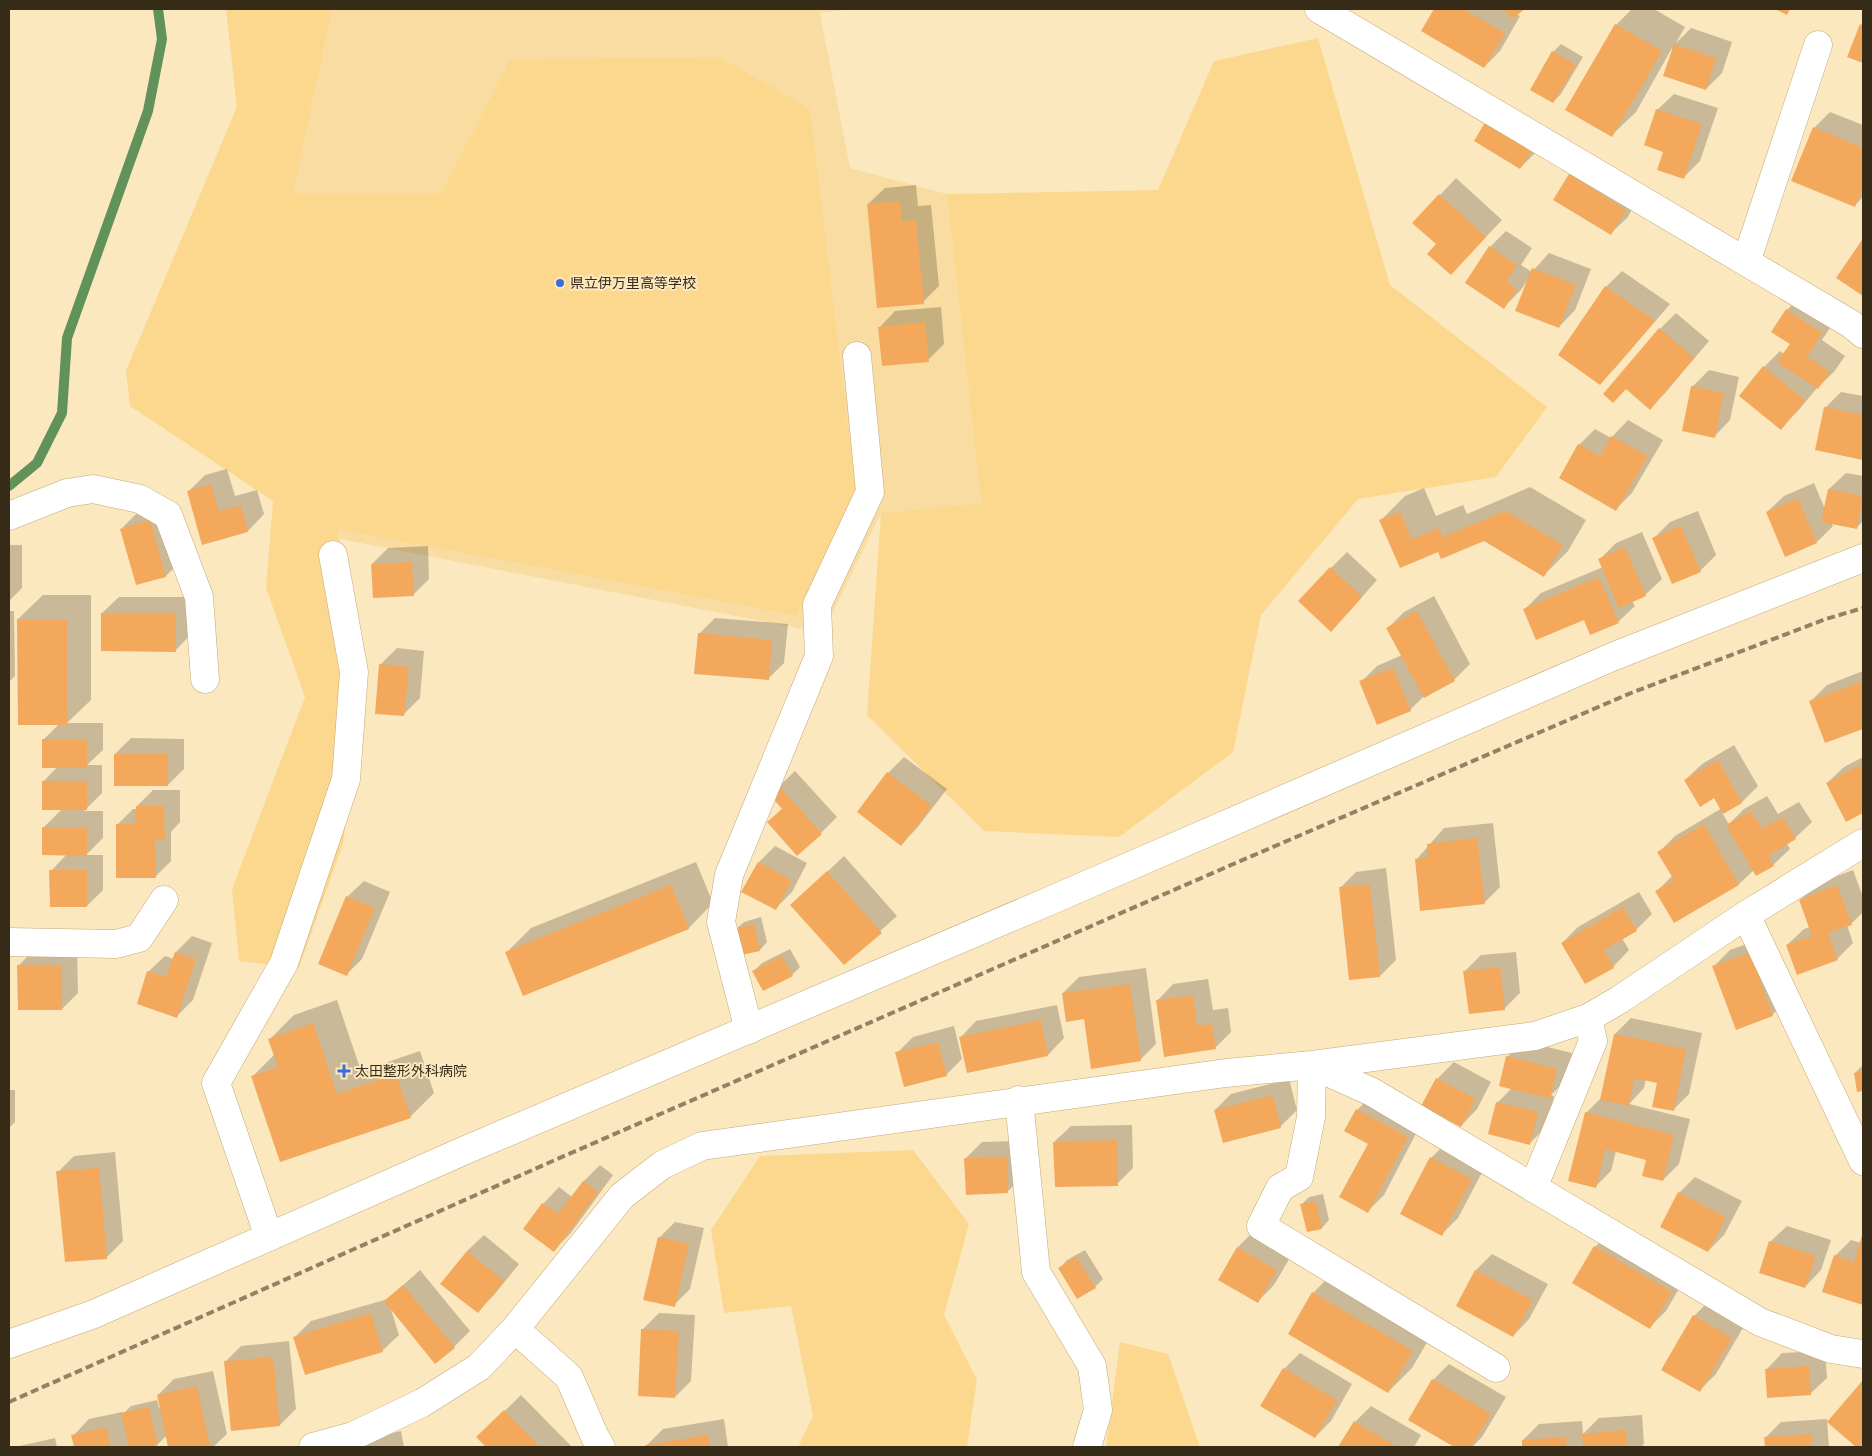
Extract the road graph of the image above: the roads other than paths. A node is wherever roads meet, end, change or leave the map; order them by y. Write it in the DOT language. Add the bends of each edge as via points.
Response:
graph roads {
  1 [pos="1319,9"];
  2 [pos="1818,44"];
  3 [pos="1746,262"];
  4 [pos="1863,334"];
  5 [pos="857,356"];
  6 [pos="9,516"];
  7 [pos="333,555"];
  8 [pos="1863,558"];
  9 [pos="205,679"];
  10 [pos="1863,843"];
  11 [pos="164,900"];
  12 [pos="1746,915"];
  13 [pos="9,942"];
  14 [pos="1588,1018"];
  15 [pos="748,1030"];
  16 [pos="1312,1065"];
  17 [pos="1019,1100"];
  18 [pos="1863,1161"];
  19 [pos="1533,1188"];
  20 [pos="269,1237"];
  21 [pos="515,1329"];
  22 [pos="9,1344"];
  23 [pos="1863,1354"];
  24 [pos="1496,1368"];
  25 [pos="313,1447"];
  26 [pos="601,1447"];
  27 [pos="1087,1447"];
  1 -- 3 [label="street"];
  2 -- 3 [label="street"];
  3 -- 4 [label="street"];
  5 -- 15 [label="street" via="870,492 817,605 819,656 729,875 721,922"];
  6 -- 9 [label="street" via="67,492 93,489 140,499 168,515 199,596"];
  7 -- 20 [label="street" via="354,672 346,779 284,963 216,1084"];
  8 -- 15 [label="street" via="1612,657"];
  10 -- 12 [label="street"];
  11 -- 13 [label="street" via="139,938 116,944"];
  12 -- 14 [label="street"];
  12 -- 18 [label="street"];
  14 -- 16 [label="street" via="1535,1036"];
  14 -- 19 [label="street" via="1593,1040"];
  15 -- 20 [label="street"];
  16 -- 17 [label="street"];
  16 -- 19 [label="street" via="1372,1092"];
  16 -- 24 [label="street" via="1311,1117 1299,1177 1280,1188 1261,1226"];
  17 -- 21 [label="street" via="702,1146 662,1165 622,1196"];
  17 -- 27 [label="street" via="1036,1272 1092,1366 1098,1410"];
  19 -- 23 [label="street" via="1760,1322 1831,1349"];
  20 -- 22 [label="street" via="94,1314"];
  21 -- 25 [label="street" via="479,1367 422,1403 353,1436"];
  21 -- 26 [label="street" via="569,1377"];
}
